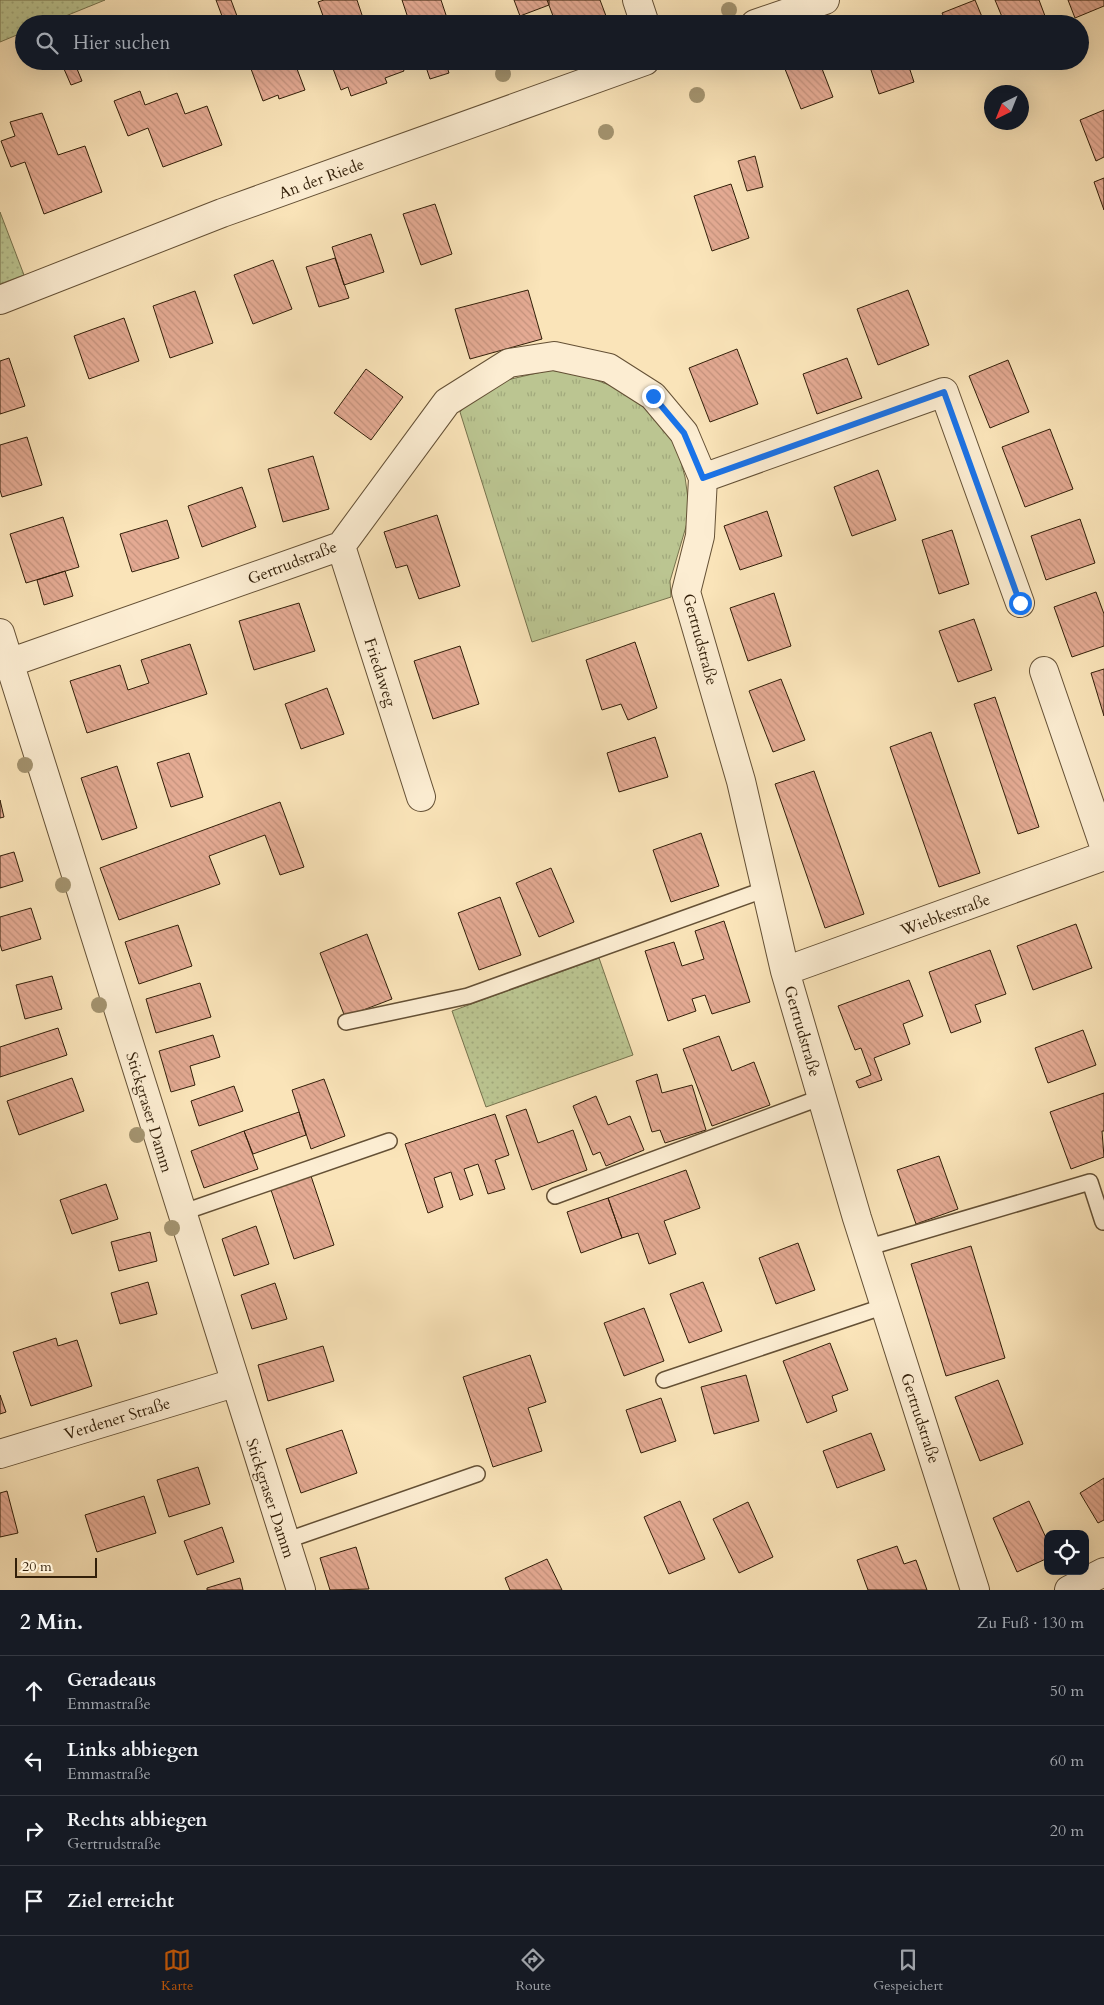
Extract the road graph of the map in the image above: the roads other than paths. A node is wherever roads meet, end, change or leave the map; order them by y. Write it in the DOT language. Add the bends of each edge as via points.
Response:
graph roads {
  1 [pos="637,0"];
  2 [pos="825,0"];
  3 [pos="642,15"];
  4 [pos="781,15"];
  5 [pos="619,70"];
  6 [pos="0,300"];
  7 [pos="703,478"];
  8 [pos="341,546"];
  9 [pos="1020,603"];
  10 [pos="0,634"];
  11 [pos="9,663"];
  12 [pos="1044,671"];
  13 [pos="421,797"];
  14 [pos="1104,846"];
  15 [pos="1104,856"];
  16 [pos="766,888"];
  17 [pos="785,971"];
  18 [pos="346,1022"];
  19 [pos="822,1097"];
  20 [pos="389,1141"];
  21 [pos="555,1196"];
  22 [pos="181,1213"];
  23 [pos="1103,1222"];
  24 [pos="866,1248"];
  25 [pos="885,1306"];
  26 [pos="664,1380"];
  27 [pos="234,1383"];
  28 [pos="0,1454"];
  29 [pos="477,1474"];
  30 [pos="285,1541"];
  31 [pos="1104,1572"];
  32 [pos="301,1590"];
  33 [pos="976,1590"];
  34 [pos="1069,1590"];
  1 -- 3 [label="street"];
  2 -- 4 [label="street"];
  5 -- 6 [label="street, An der Riede" via="222,213"];
  7 -- 8 [label="street, Gertrudstraße" via="684,433 653,396 609,368 554,356 509,363 446,402"];
  7 -- 9 [label="street" via="944,392"];
  7 -- 16 [label="street, Gertrudstraße" via="700,536 686,592 740,781"];
  8 -- 11 [label="street, Gertrudstraße"];
  8 -- 13 [label="street, Friedaweg"];
  10 -- 11 [label="street, Stickgraser Damm"];
  11 -- 22 [label="street, Stickgraser Damm"];
  12 -- 14 [label="street"];
  15 -- 17 [label="street, Wiebkestraße"];
  16 -- 17 [label="street, Gertrudstraße"];
  16 -- 18 [label="lane" via="468,996"];
  17 -- 19 [label="street, Gertrudstraße"];
  19 -- 21 [label="lane"];
  19 -- 24 [label="street, Gertrudstraße"];
  20 -- 22 [label="lane"];
  22 -- 27 [label="street, Stickgraser Damm"];
  23 -- 24 [label="lane" via="1090,1182"];
  24 -- 25 [label="street, Gertrudstraße"];
  25 -- 26 [label="lane"];
  25 -- 33 [label="street, Gertrudstraße"];
  27 -- 28 [label="street, Verdener Straße"];
  27 -- 30 [label="street, Stickgraser Damm"];
  29 -- 30 [label="lane"];
  30 -- 32 [label="street, Stickgraser Damm"];
  31 -- 34 [label="street"];
}
